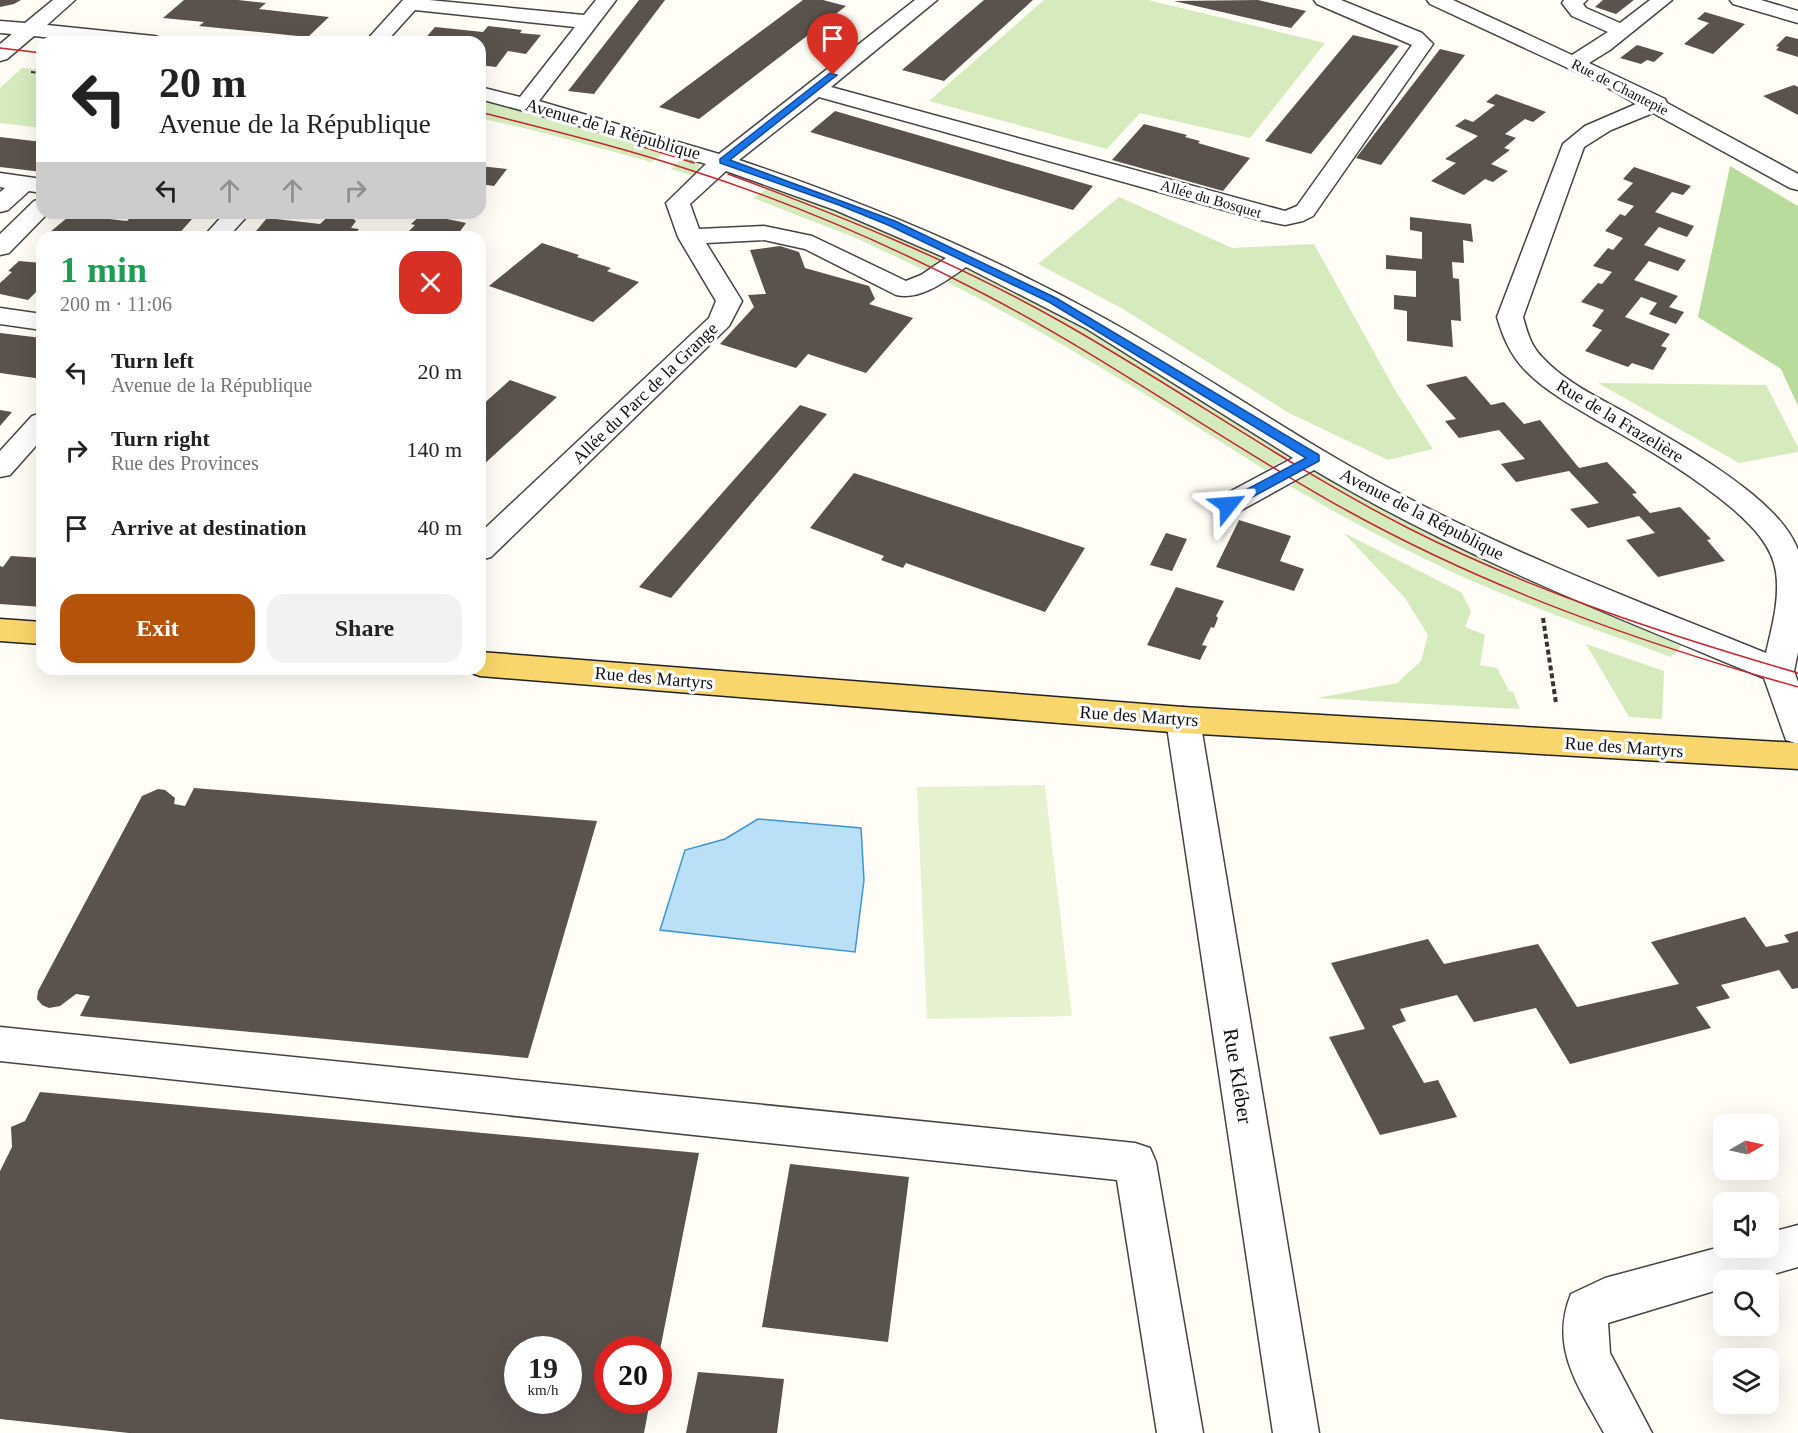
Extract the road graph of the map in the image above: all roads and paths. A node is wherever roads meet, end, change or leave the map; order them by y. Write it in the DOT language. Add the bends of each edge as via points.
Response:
graph roads {
  1 [pos="65,0"];
  2 [pos="606,0"];
  3 [pos="1324,0"];
  4 [pos="1437,0"];
  5 [pos="1577,0"];
  6 [pos="1662,0"];
  7 [pos="1740,0"];
  8 [pos="918,1"];
  9 [pos="412,2"];
  10 [pos="529,7"];
  11 [pos="1798,17"];
  12 [pos="589,22"];
  13 [pos="0,27"];
  14 [pos="30,30"];
  15 [pos="1621,31"];
  16 [pos="92,36"];
  17 [pos="381,36"];
  18 [pos="0,55"];
  19 [pos="1574,63"];
  20 [pos="815,89"];
  21 [pos="486,94"];
  22 [pos="526,104"];
  23 [pos="1657,104"];
  24 [pos="723,161"];
  25 [pos="0,180"];
  26 [pos="1798,183"];
  27 [pos="33,184"];
  28 [pos="0,205"];
  29 [pos="36,212"];
  30 [pos="232,219"];
  31 [pos="221,231"];
  32 [pos="690,237"];
  33 [pos="0,248"];
  34 [pos="964,257"];
  35 [pos="0,316"];
  36 [pos="36,321"];
  37 [pos="36,429"];
  38 [pos="1315,458"];
  39 [pos="0,468"];
  40 [pos="1228,505"];
  41 [pos="486,544"];
  42 [pos="1544,618"];
  43 [pos="0,630"];
  44 [pos="36,633"];
  45 [pos="486,664"];
  46 [pos="1778,671"];
  47 [pos="1183,720"];
  48 [pos="1798,731"];
  49 [pos="1562,743"];
  50 [pos="1798,756"];
  51 [pos="0,1044"];
  52 [pos="1798,1246"];
  53 [pos="1179,1433"];
  54 [pos="1296,1433"];
  55 [pos="1629,1433"];
  1 -- 14 [label="street"];
  2 -- 12 [label="street"];
  3 -- 20 [label="street, Allée du Bosquet" via="1415,37 1423,44 1305,211 1282,219"];
  4 -- 19 [label="street, Rue de Chantepie"];
  5 -- 15 [label="street" via="1572,3 1579,12"];
  6 -- 15 [label="street"];
  7 -- 11 [label="street"];
  8 -- 20 [label="street"];
  9 -- 10 [label="street"];
  9 -- 17 [label="street"];
  10 -- 12 [label="street"];
  12 -- 22 [label="street"];
  13 -- 14 [label="street"];
  14 -- 16 [label="street"];
  14 -- 18 [label="street"];
  15 -- 19 [label="street"];
  19 -- 23 [label="street, Rue de Chantepie"];
  20 -- 24 [label="street"];
  21 -- 22 [label="street, Avenue de la République"];
  22 -- 24 [label="street, Avenue de la République"];
  23 -- 26 [label="street, Rue de Chantepie"];
  23 -- 46 [label="street, Rue de la Frazelière" via="1590,131 1574,144 1510,316 1517,340 1533,363 1564,389 1719,482 1762,518 1781,544 1791,571 1792,606"];
  24 -- 32 [label="street, Allée du Parc de la Grange" via="678,203"];
  24 -- 34 [label="street, Avenue de la République" via="843,203"];
  25 -- 27 [label="street"];
  27 -- 28 [label="street"];
  29 -- 33 [label="street"];
  30 -- 31 [label="street"];
  32 -- 34 [label="street" via="764,233 812,243 905,290 930,280"];
  32 -- 41 [label="street, Allée du Parc de la Grange" via="729,301 720,321"];
  34 -- 38 [label="street, Avenue de la République" via="1095,324"];
  35 -- 36 [label="street"];
  37 -- 39 [label="street"];
  38 -- 40 [label="street"];
  38 -- 46 [label="street, Avenue de la République" via="1471,542"];
  42 -- 49 [label="path"];
  43 -- 44 [label="main road"];
  45 -- 47 [label="main road, Rue des Martyrs"];
  46 -- 48 [label="street"];
  47 -- 49 [label="main road, Rue des Martyrs"];
  47 -- 54 [label="street, Rue Kléber"];
  49 -- 50 [label="main road, Rue des Martyrs"];
  51 -- 53 [label="street" via="1135,1162"];
  52 -- 55 [label="street" via="1605,1299 1587,1310 1588,1358"];
}
